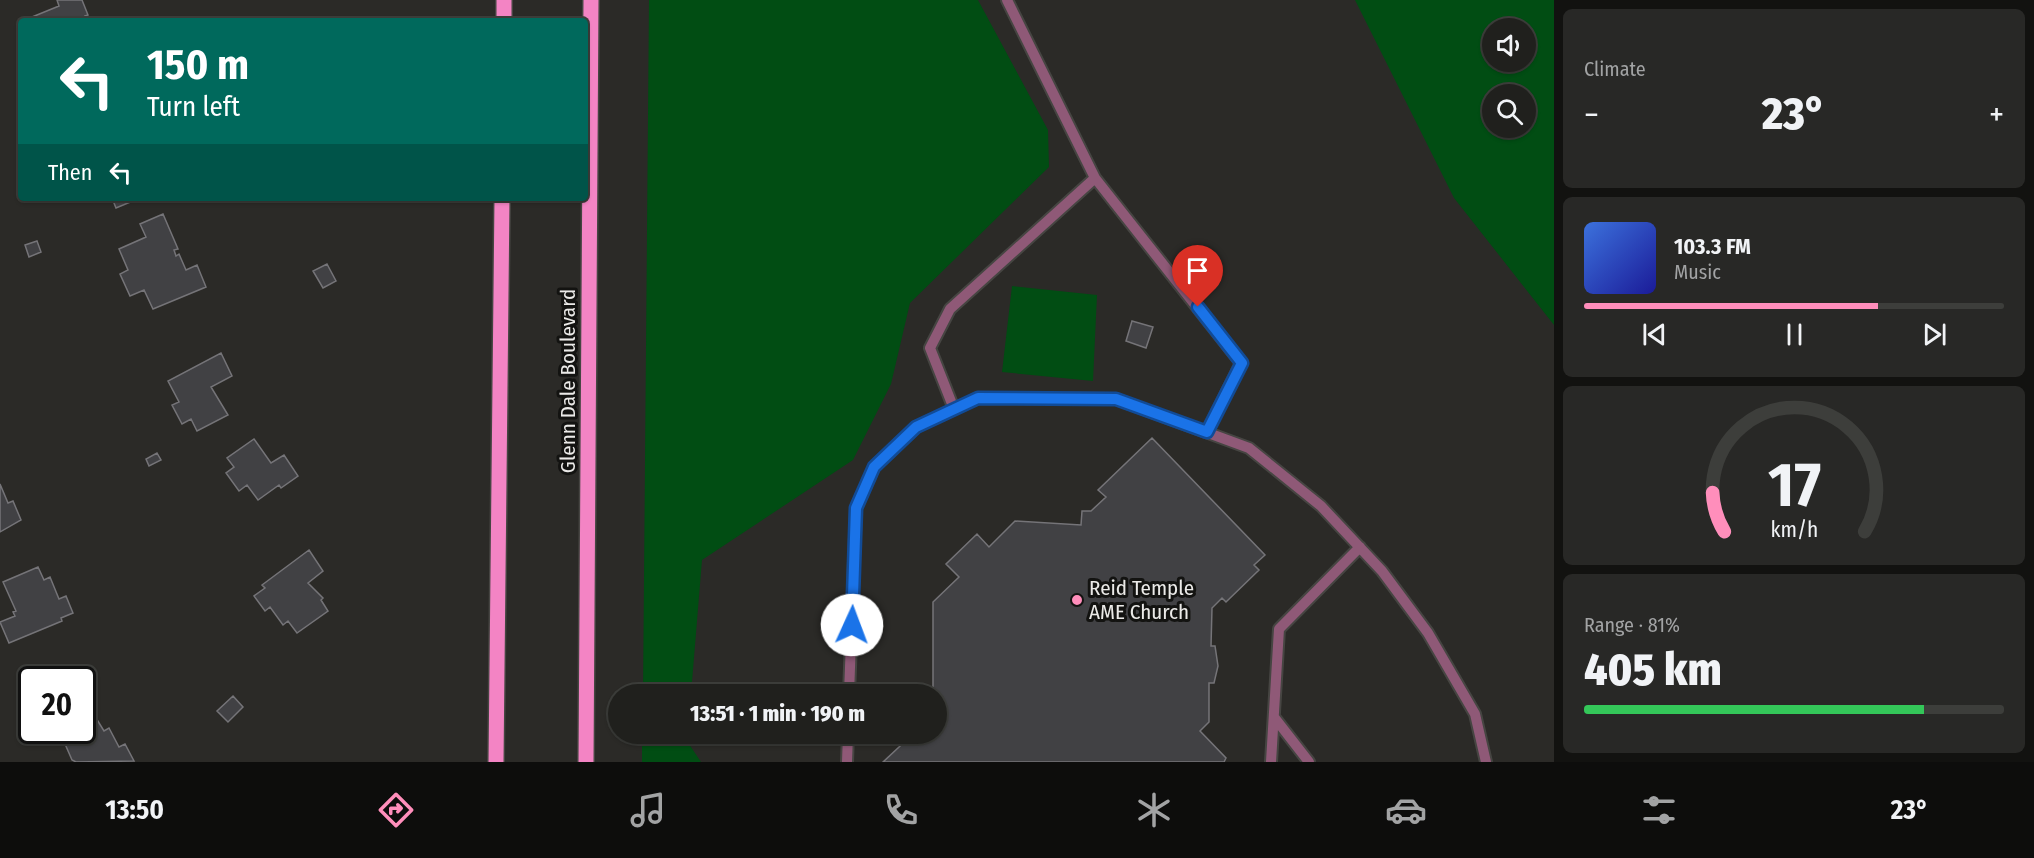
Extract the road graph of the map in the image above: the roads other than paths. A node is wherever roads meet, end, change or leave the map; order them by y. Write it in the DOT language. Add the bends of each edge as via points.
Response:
graph roads {
  1 [pos="504,0"];
  2 [pos="591,0"];
  3 [pos="1007,0"];
  4 [pos="504,18"];
  5 [pos="1095,178"];
  6 [pos="502,201"];
  7 [pos="954,409"];
  8 [pos="1207,432"];
  9 [pos="1360,547"];
  10 [pos="849,684"];
  11 [pos="1274,717"];
  12 [pos="848,744"];
  13 [pos="496,762"];
  14 [pos="586,762"];
  15 [pos="847,762"];
  16 [pos="1271,762"];
  17 [pos="1309,762"];
  18 [pos="1486,762"];
  1 -- 4 [label="main road"];
  2 -- 14 [label="main road, Glenn Dale Boulevard"];
  3 -- 5 [label="lane"];
  5 -- 7 [label="lane" via="950,309 930,348"];
  5 -- 8 [label="lane" via="1242,363"];
  6 -- 13 [label="main road"];
  7 -- 8 [label="lane" via="978,398 1116,399"];
  7 -- 10 [label="lane" via="916,427 874,467 856,508"];
  8 -- 9 [label="lane" via="1249,448 1321,506"];
  9 -- 11 [label="lane" via="1279,629"];
  9 -- 18 [label="lane" via="1428,633 1475,714"];
  11 -- 16 [label="lane"];
  11 -- 17 [label="lane"];
  12 -- 15 [label="lane"];
}
